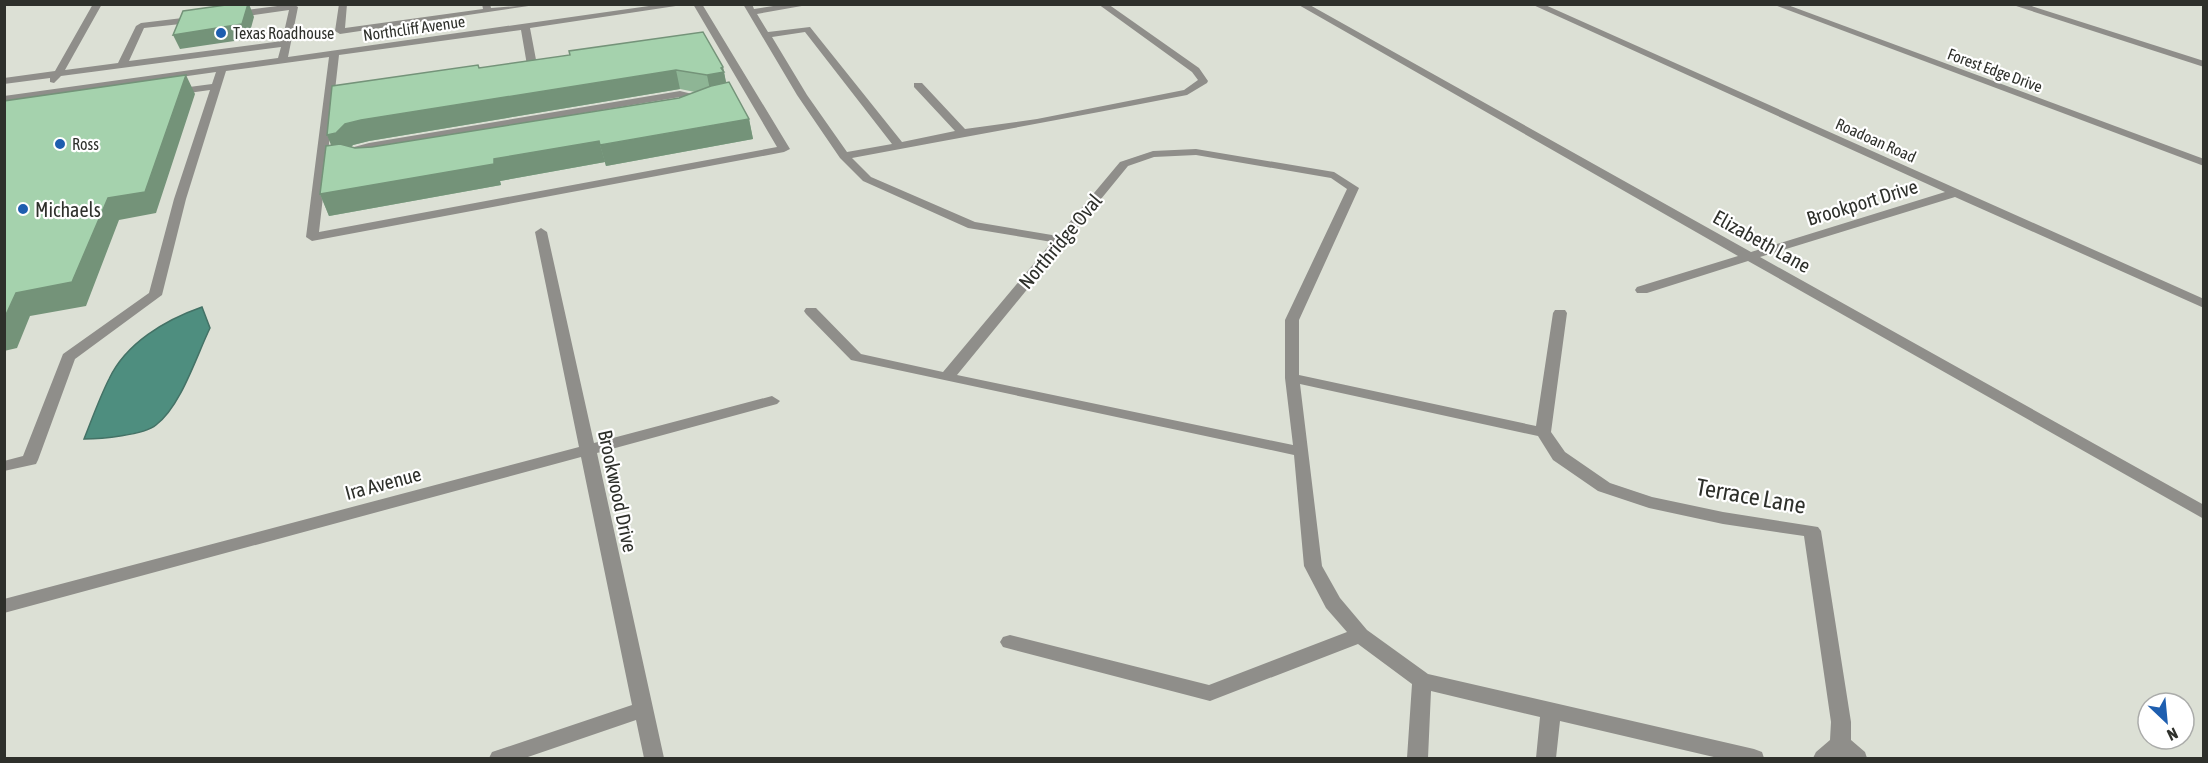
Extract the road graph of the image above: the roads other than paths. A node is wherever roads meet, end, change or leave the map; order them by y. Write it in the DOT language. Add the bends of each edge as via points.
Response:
graph roads {
  1 [pos="98,4"];
  2 [pos="343,4"];
  3 [pos="538,4"];
  4 [pos="686,4"];
  5 [pos="697,4"];
  6 [pos="809,4"];
  7 [pos="1102,4"];
  8 [pos="1301,4"];
  9 [pos="1535,4"];
  10 [pos="1776,4"];
  11 [pos="2014,4"];
  12 [pos="294,6"];
  13 [pos="487,8"];
  14 [pos="749,8"];
  15 [pos="224,16"];
  16 [pos="214,17"];
  17 [pos="406,22"];
  18 [pos="525,27"];
  19 [pos="766,35"];
  20 [pos="406,41"];
  21 [pos="286,43"];
  22 [pos="334,54"];
  23 [pos="282,61"];
  24 [pos="543,63"];
  25 [pos="2204,64"];
  26 [pos="122,65"];
  27 [pos="532,65"];
  28 [pos="521,66"];
  29 [pos="222,69"];
  30 [pos="58,74"];
  31 [pos="4,81"];
  32 [pos="918,85"];
  33 [pos="217,86"];
  34 [pos="47,93"];
  35 [pos="158,95"];
  36 [pos="4,99"];
  37 [pos="692,110"];
  38 [pos="962,133"];
  39 [pos="899,146"];
  40 [pos="844,156"];
  41 [pos="334,162"];
  42 [pos="2204,163"];
  43 [pos="364,164"];
  44 [pos="1955,194"];
  45 [pos="541,232"];
  46 [pos="1061,240"];
  47 [pos="1751,257"];
  48 [pos="1642,290"];
  49 [pos="2204,304"];
  50 [pos="811,311"];
  51 [pos="1560,313"];
  52 [pos="947,377"];
  53 [pos="1292,378"];
  54 [pos="772,401"];
  55 [pos="1543,432"];
  56 [pos="588,450"];
  57 [pos="1302,453"];
  58 [pos="4,466"];
  59 [pos="2204,513"];
  60 [pos="4,606"];
  61 [pos="1360,635"];
  62 [pos="1010,642"];
  63 [pos="1422,681"];
  64 [pos="642,710"];
  65 [pos="1551,711"];
  66 [pos="1840,744"];
  67 [pos="500,759"];
  68 [pos="654,759"];
  69 [pos="1417,759"];
  70 [pos="1546,759"];
  71 [pos="1754,759"];
  72 [pos="1824,759"];
  73 [pos="1857,759"];
  1 -- 30 [label="street"];
  2 -- 17 [label="street" via="340,31"];
  3 -- 13 [label="street"];
  4 -- 18 [label="street, Northcliff Avenue"];
  5 -- 41 [label="street" via="711,38 784,149 312,237"];
  6 -- 14 [label="street"];
  7 -- 38 [label="street" via="1196,70 1203,81 1187,92"];
  8 -- 47 [label="street, Elizabeth Lane"];
  9 -- 44 [label="street, Roadoan Road"];
  10 -- 42 [label="street, Forest Edge Drive"];
  11 -- 25 [label="street"];
  12 -- 15 [label="street"];
  12 -- 21 [label="street"];
  13 -- 17 [label="street"];
  14 -- 19 [label="street"];
  16 -- 26 [label="street" via="141,26"];
  17 -- 20 [label="street" via="415,25 416,36"];
  18 -- 20 [label="street, Northcliff Avenue"];
  18 -- 27 [label="street"];
  19 -- 39 [label="street" via="807,29"];
  19 -- 40 [label="street"];
  20 -- 22 [label="street, Northcliff Avenue"];
  21 -- 23 [label="street"];
  21 -- 26 [label="street"];
  22 -- 23 [label="street, Northcliff Avenue"];
  22 -- 41 [label="street"];
  23 -- 29 [label="street, Northcliff Avenue"];
  24 -- 27 [label="street"];
  26 -- 30 [label="street"];
  27 -- 28 [label="street"];
  29 -- 33 [label="street"];
  29 -- 34 [label="street, Northcliff Avenue"];
  30 -- 31 [label="street"];
  30 -- 34 [label="street"];
  32 -- 38 [label="street"];
  33 -- 35 [label="street"];
  33 -- 58 [label="street" via="180,199 155,295 68,357 30,460"];
  34 -- 36 [label="street, Northcliff Avenue"];
  37 -- 41 [label="street" via="716,99 680,94 369,146"];
  38 -- 39 [label="street"];
  39 -- 40 [label="street"];
  40 -- 46 [label="street" via="867,179 972,225"];
  41 -- 43 [label="street"];
  44 -- 47 [label="street, Brookport Drive"];
  44 -- 49 [label="street, Roadoan Road"];
  45 -- 56 [label="street, Brookwood Drive"];
  46 -- 52 [label="street, Northridge Oval"];
  46 -- 53 [label="street, Northridge Oval" via="1124,164 1153,154 1196,152 1334,175 1353,188 1292,320"];
  47 -- 48 [label="street, Brookport Drive"];
  47 -- 59 [label="street, Elizabeth Lane"];
  50 -- 52 [label="street" via="856,357"];
  51 -- 55 [label="street"];
  52 -- 57 [label="street"];
  53 -- 55 [label="street"];
  53 -- 57 [label="street, Northridge Oval"];
  54 -- 56 [label="street, Ira Avenue"];
  55 -- 66 [label="street, Terrace Lane" via="1560,456 1604,487 1671,507 1812,531 1841,722"];
  56 -- 60 [label="street, Ira Avenue"];
  56 -- 64 [label="street, Brookwood Drive"];
  57 -- 61 [label="street, Northridge Oval" via="1313,566 1333,603"];
  61 -- 62 [label="street" via="1210,693"];
  61 -- 63 [label="street, Northridge Oval"];
  63 -- 65 [label="street"];
  63 -- 69 [label="street"];
  64 -- 67 [label="street"];
  64 -- 68 [label="street, Brookwood Drive"];
  65 -- 70 [label="street"];
  65 -- 71 [label="street"];
  66 -- 72 [label="street"];
  66 -- 73 [label="street"];
}
